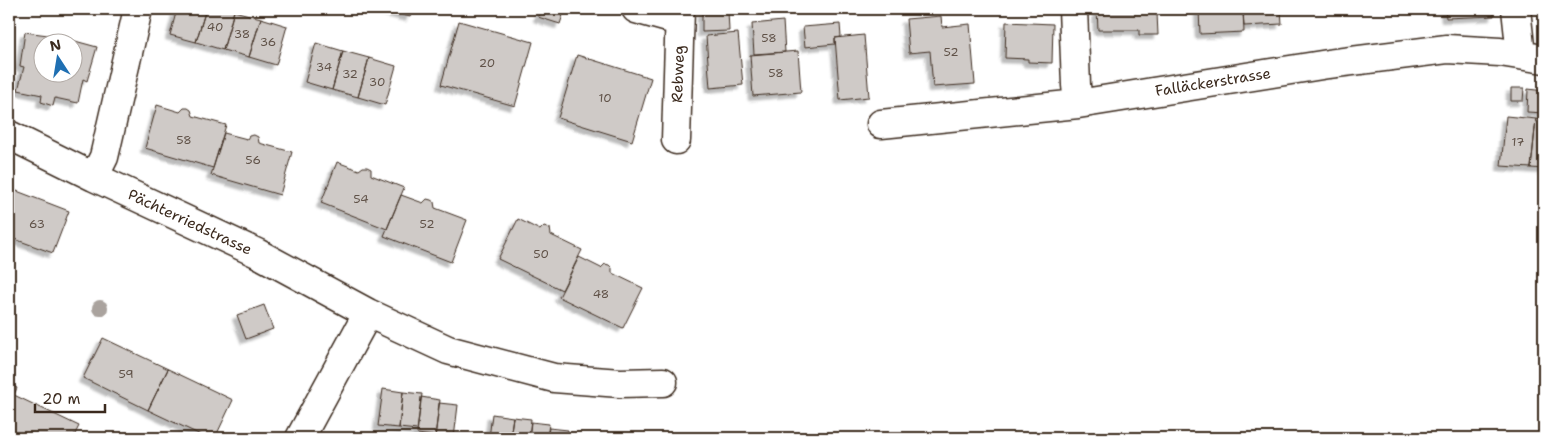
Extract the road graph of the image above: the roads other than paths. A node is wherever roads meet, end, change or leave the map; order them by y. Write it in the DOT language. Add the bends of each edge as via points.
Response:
graph roads {
  1 [pos="138,9"];
  2 [pos="636,9"];
  3 [pos="1073,9"];
  4 [pos="1516,9"];
  5 [pos="680,15"];
  6 [pos="1532,57"];
  7 [pos="1078,104"];
  8 [pos="882,124"];
  9 [pos="9,135"];
  10 [pos="676,140"];
  11 [pos="94,177"];
  12 [pos="368,313"];
  13 [pos="663,382"];
  14 [pos="300,438"];
  1 -- 11 [label="street" via="104,157"];
  2 -- 5 [label="street"];
  3 -- 7 [label="street"];
  4 -- 6 [label="street"];
  5 -- 10 [label="street, Rebweg"];
  6 -- 7 [label="street, Falläckerstrasse" via="1447,49 1328,64"];
  7 -- 8 [label="street, Falläckerstrasse"];
  9 -- 11 [label="street, Pächterriedstrasse"];
  11 -- 12 [label="street, Pächterriedstrasse" via="257,252"];
  12 -- 13 [label="street, Pächterriedstrasse" via="448,350 554,378 620,383"];
  12 -- 14 [label="street"];
}
